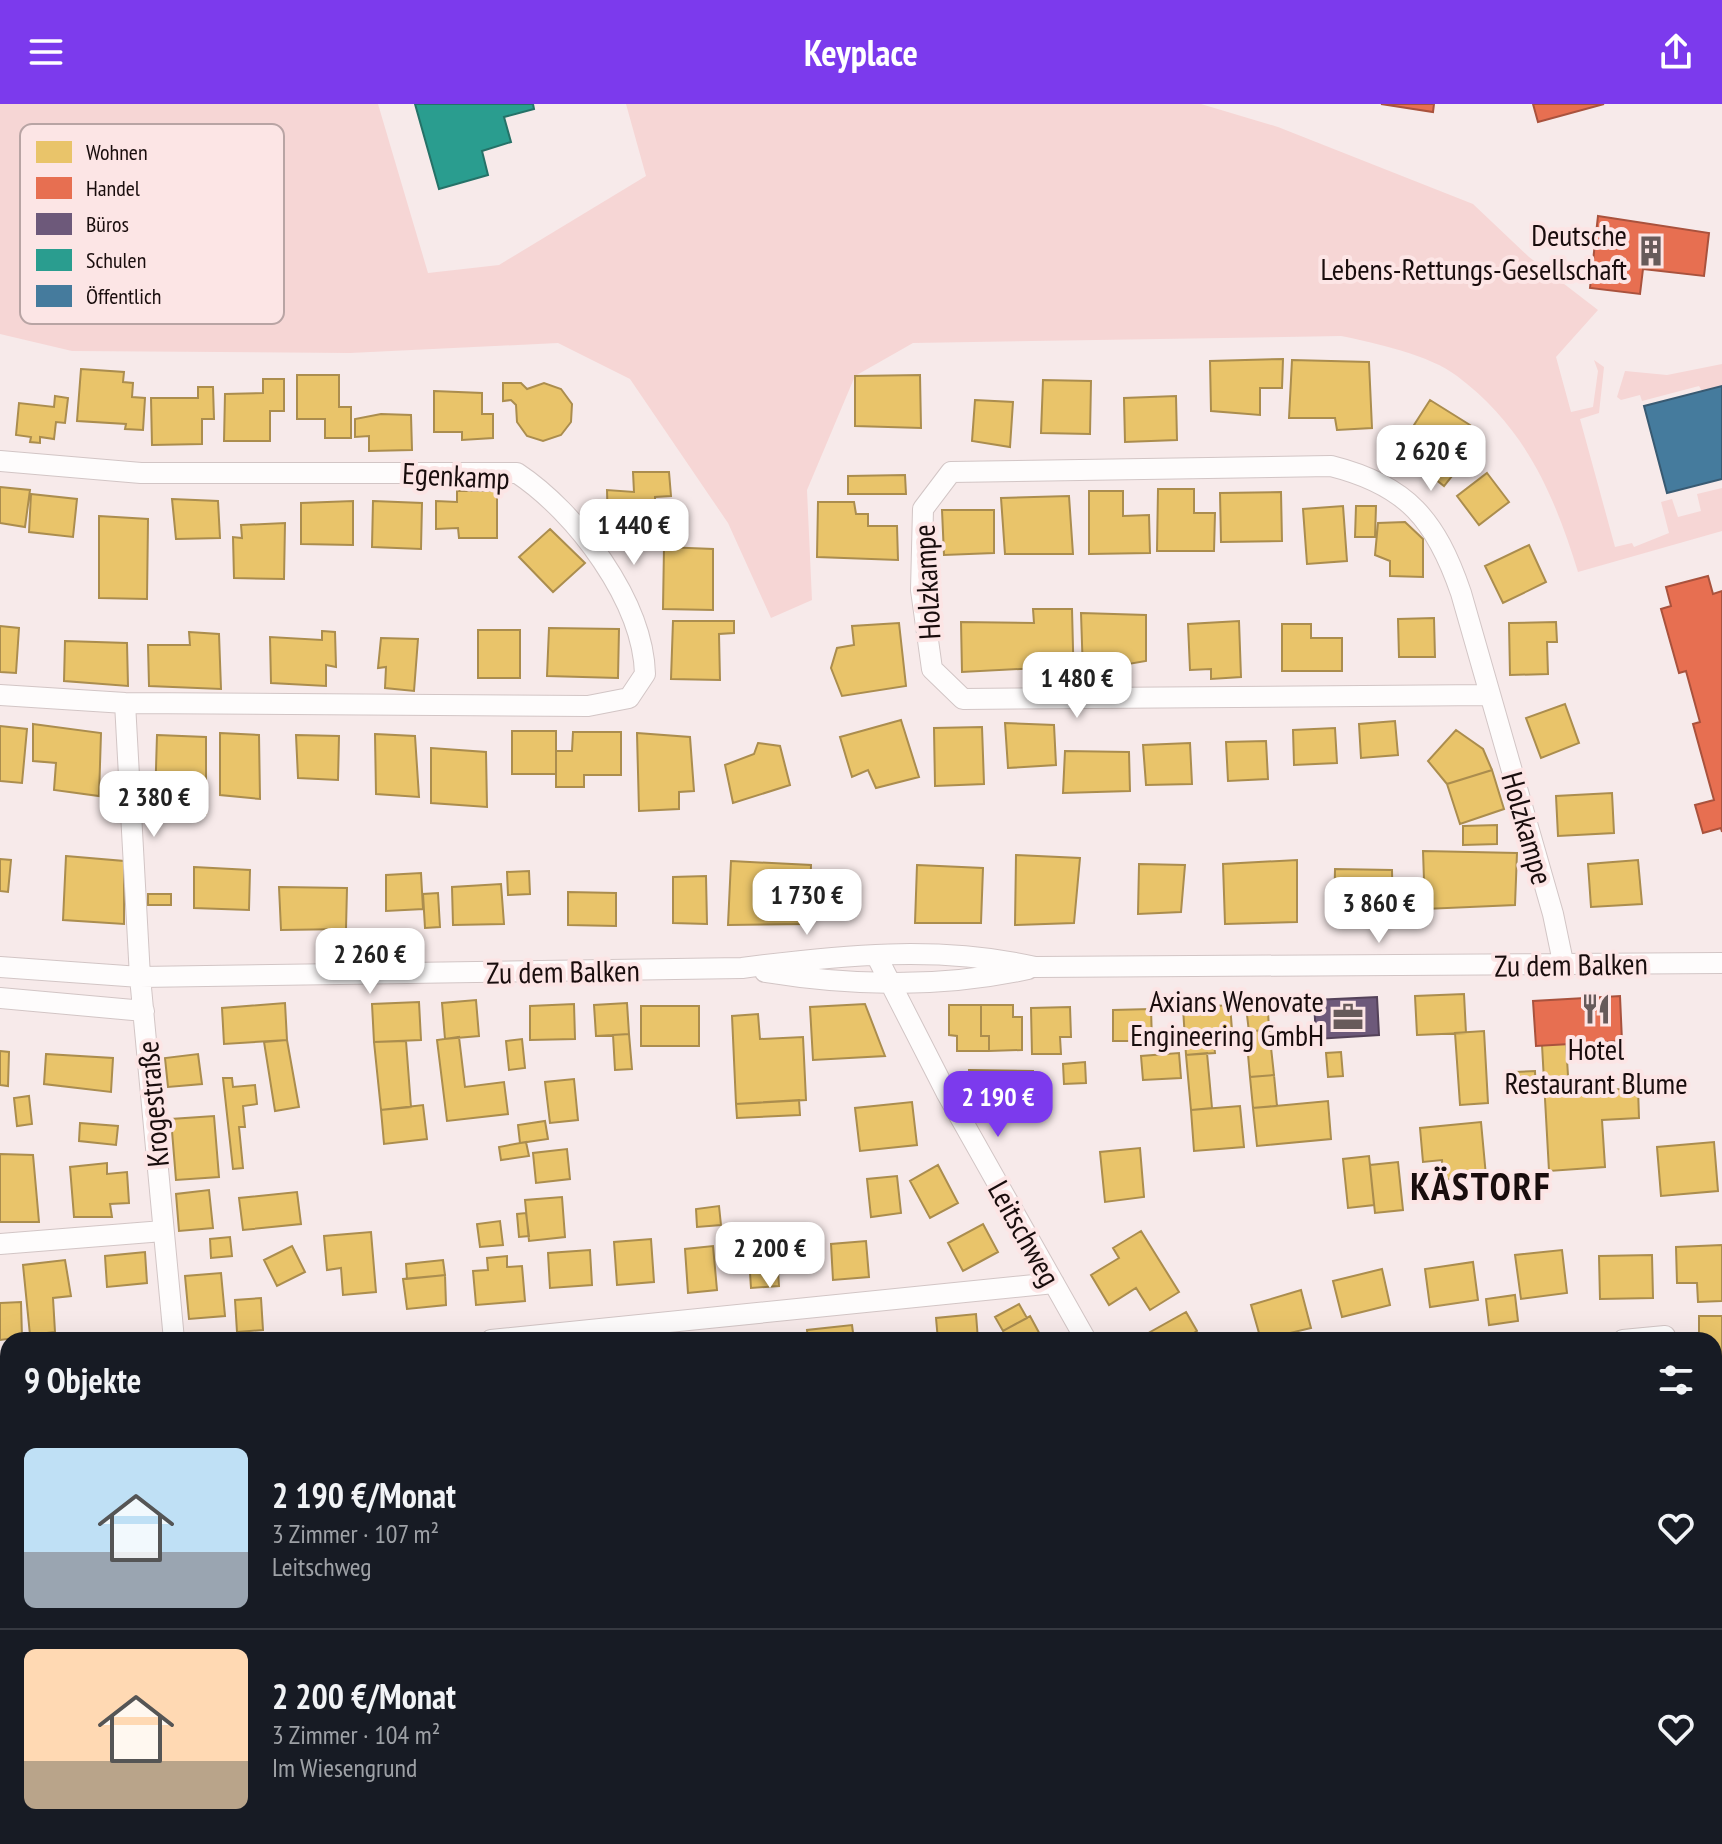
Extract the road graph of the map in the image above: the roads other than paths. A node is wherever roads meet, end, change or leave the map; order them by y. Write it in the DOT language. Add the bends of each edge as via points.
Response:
graph roads {
  1 [pos="0,461"];
  2 [pos="0,695"];
  3 [pos="1489,695"];
  4 [pos="125,703"];
  5 [pos="876,955"];
  6 [pos="1563,962"];
  7 [pos="1722,963"];
  8 [pos="0,967"];
  9 [pos="1035,967"];
  10 [pos="742,968"];
  11 [pos="140,977"];
  12 [pos="887,982"];
  13 [pos="0,998"];
  14 [pos="144,1011"];
  15 [pos="163,1231"];
  16 [pos="0,1244"];
  17 [pos="1054,1283"];
  18 [pos="173,1332"];
  19 [pos="570,1332"];
  20 [pos="1082,1332"];
  1 -- 4 [label="street, Egenkamp" via="141,473 517,473 607,564 635,625 645,674 636,691 605,705"];
  2 -- 4 [label="street, Egenkamp"];
  3 -- 3 [label="street, Holzkampe" via="1447,552 1427,518 1363,474 1331,466 951,472 923,509 921,590 932,669 963,699"];
  3 -- 6 [label="street, Holzkampe"];
  4 -- 11 [label="street"];
  5 -- 9 [label="street, Zu dem Balken" via="987,956"];
  5 -- 10 [label="street, Zu dem Balken"];
  5 -- 12 [label="street, Leitschweg"];
  6 -- 7 [label="street, Zu dem Balken"];
  6 -- 9 [label="street, Zu dem Balken"];
  8 -- 11 [label="street, Zu dem Balken"];
  9 -- 12 [label="street, Zu dem Balken" via="987,978"];
  10 -- 11 [label="street, Zu dem Balken"];
  10 -- 12 [label="street, Zu dem Balken" via="821,981"];
  11 -- 14 [label="street, Krogestraße"];
  12 -- 17 [label="street, Leitschweg"];
  13 -- 14 [label="street"];
  14 -- 15 [label="street, Krogestraße"];
  15 -- 16 [label="street"];
  15 -- 18 [label="street, Krogestraße"];
  17 -- 19 [label="street"];
  17 -- 20 [label="street, Leitschweg"];
}
